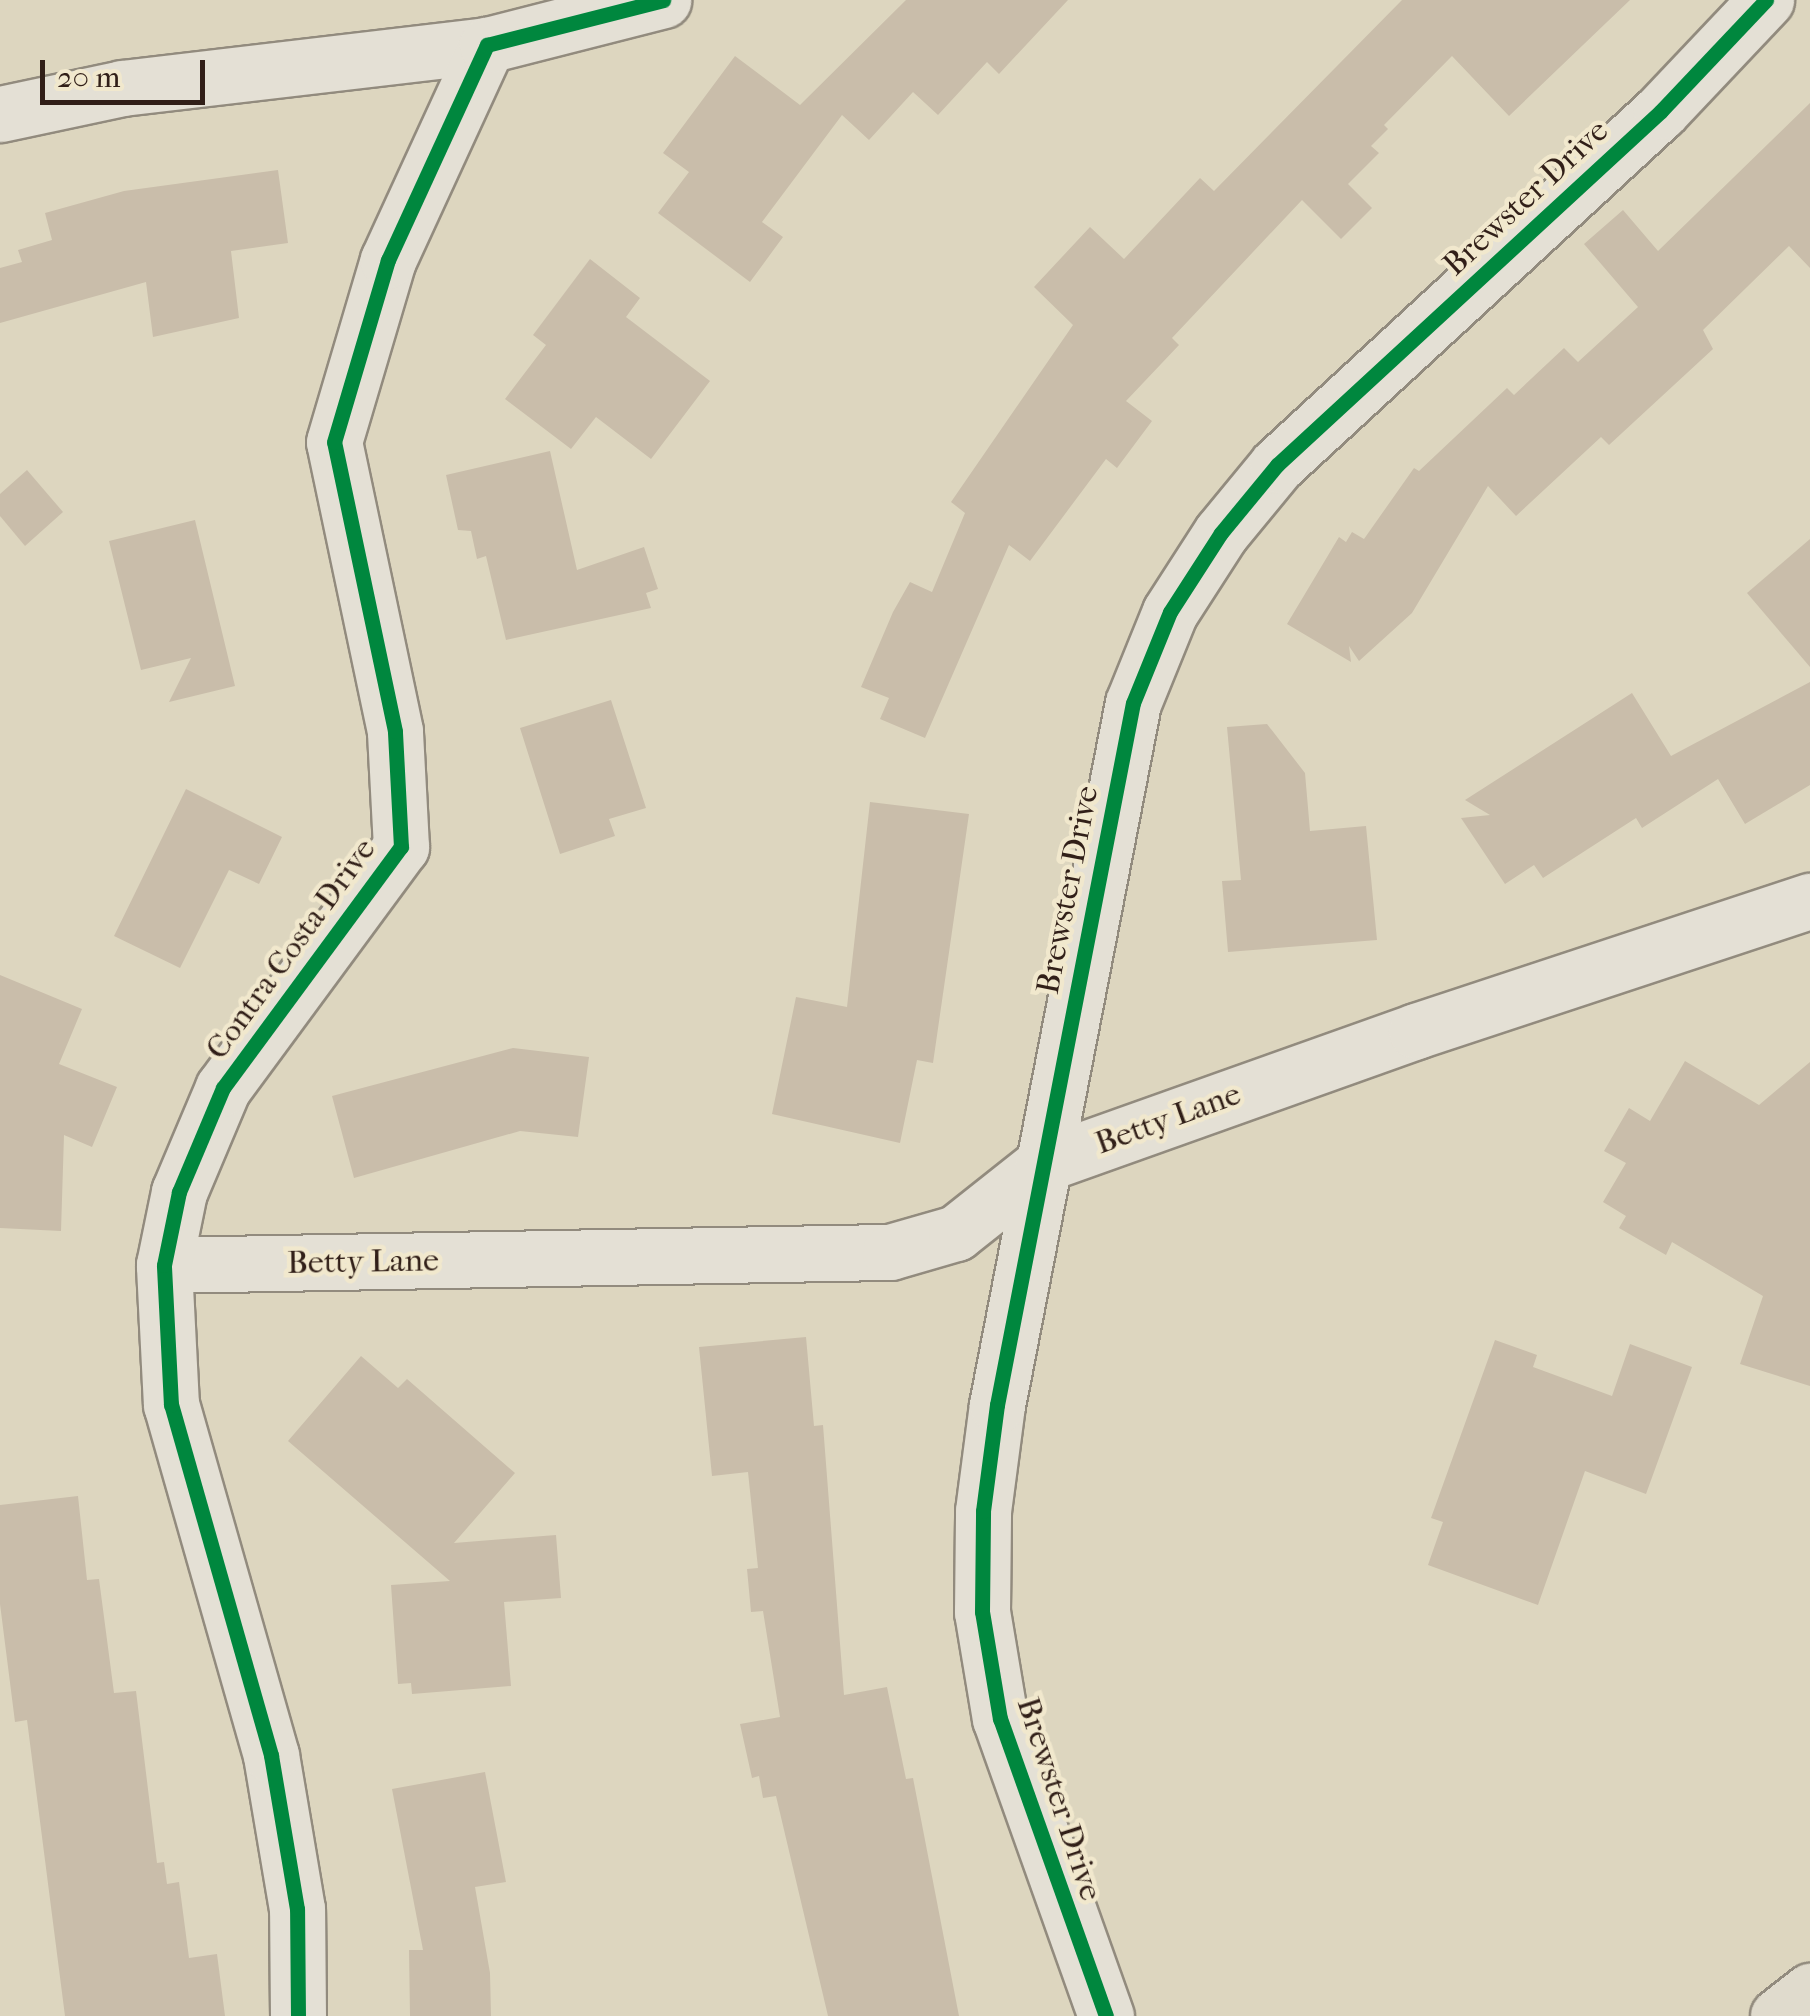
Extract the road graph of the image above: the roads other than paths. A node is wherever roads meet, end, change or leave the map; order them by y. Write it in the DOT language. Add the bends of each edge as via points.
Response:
graph roads {
  1 [pos="663,0"];
  2 [pos="1766,0"];
  3 [pos="487,45"];
  4 [pos="0,114"];
  5 [pos="1810,901"];
  6 [pos="1043,1164"];
  7 [pos="164,1265"];
  8 [pos="1810,1990"];
  9 [pos="298,2016"];
  10 [pos="1106,2016"];
  11 [pos="1778,2016"];
  1 -- 3 [label="street"];
  2 -- 6 [label="street, Brewster Drive" via="1662,111 1278,464 1170,612 1134,703"];
  3 -- 4 [label="street" via="122,88"];
  3 -- 7 [label="street, Contra Costa Drive" via="388,260 334,442 395,730 401,847 223,1088 179,1192"];
  5 -- 6 [label="street, Betty Lane"];
  6 -- 7 [label="street, Betty Lane" via="956,1233 890,1252"];
  6 -- 10 [label="street, Brewster Drive" via="997,1405 984,1511 982,1612 1000,1719"];
  7 -- 9 [label="street, Contra Costa Drive" via="171,1405 271,1755 297,1909"];
  8 -- 11 [label="main road"];
}
